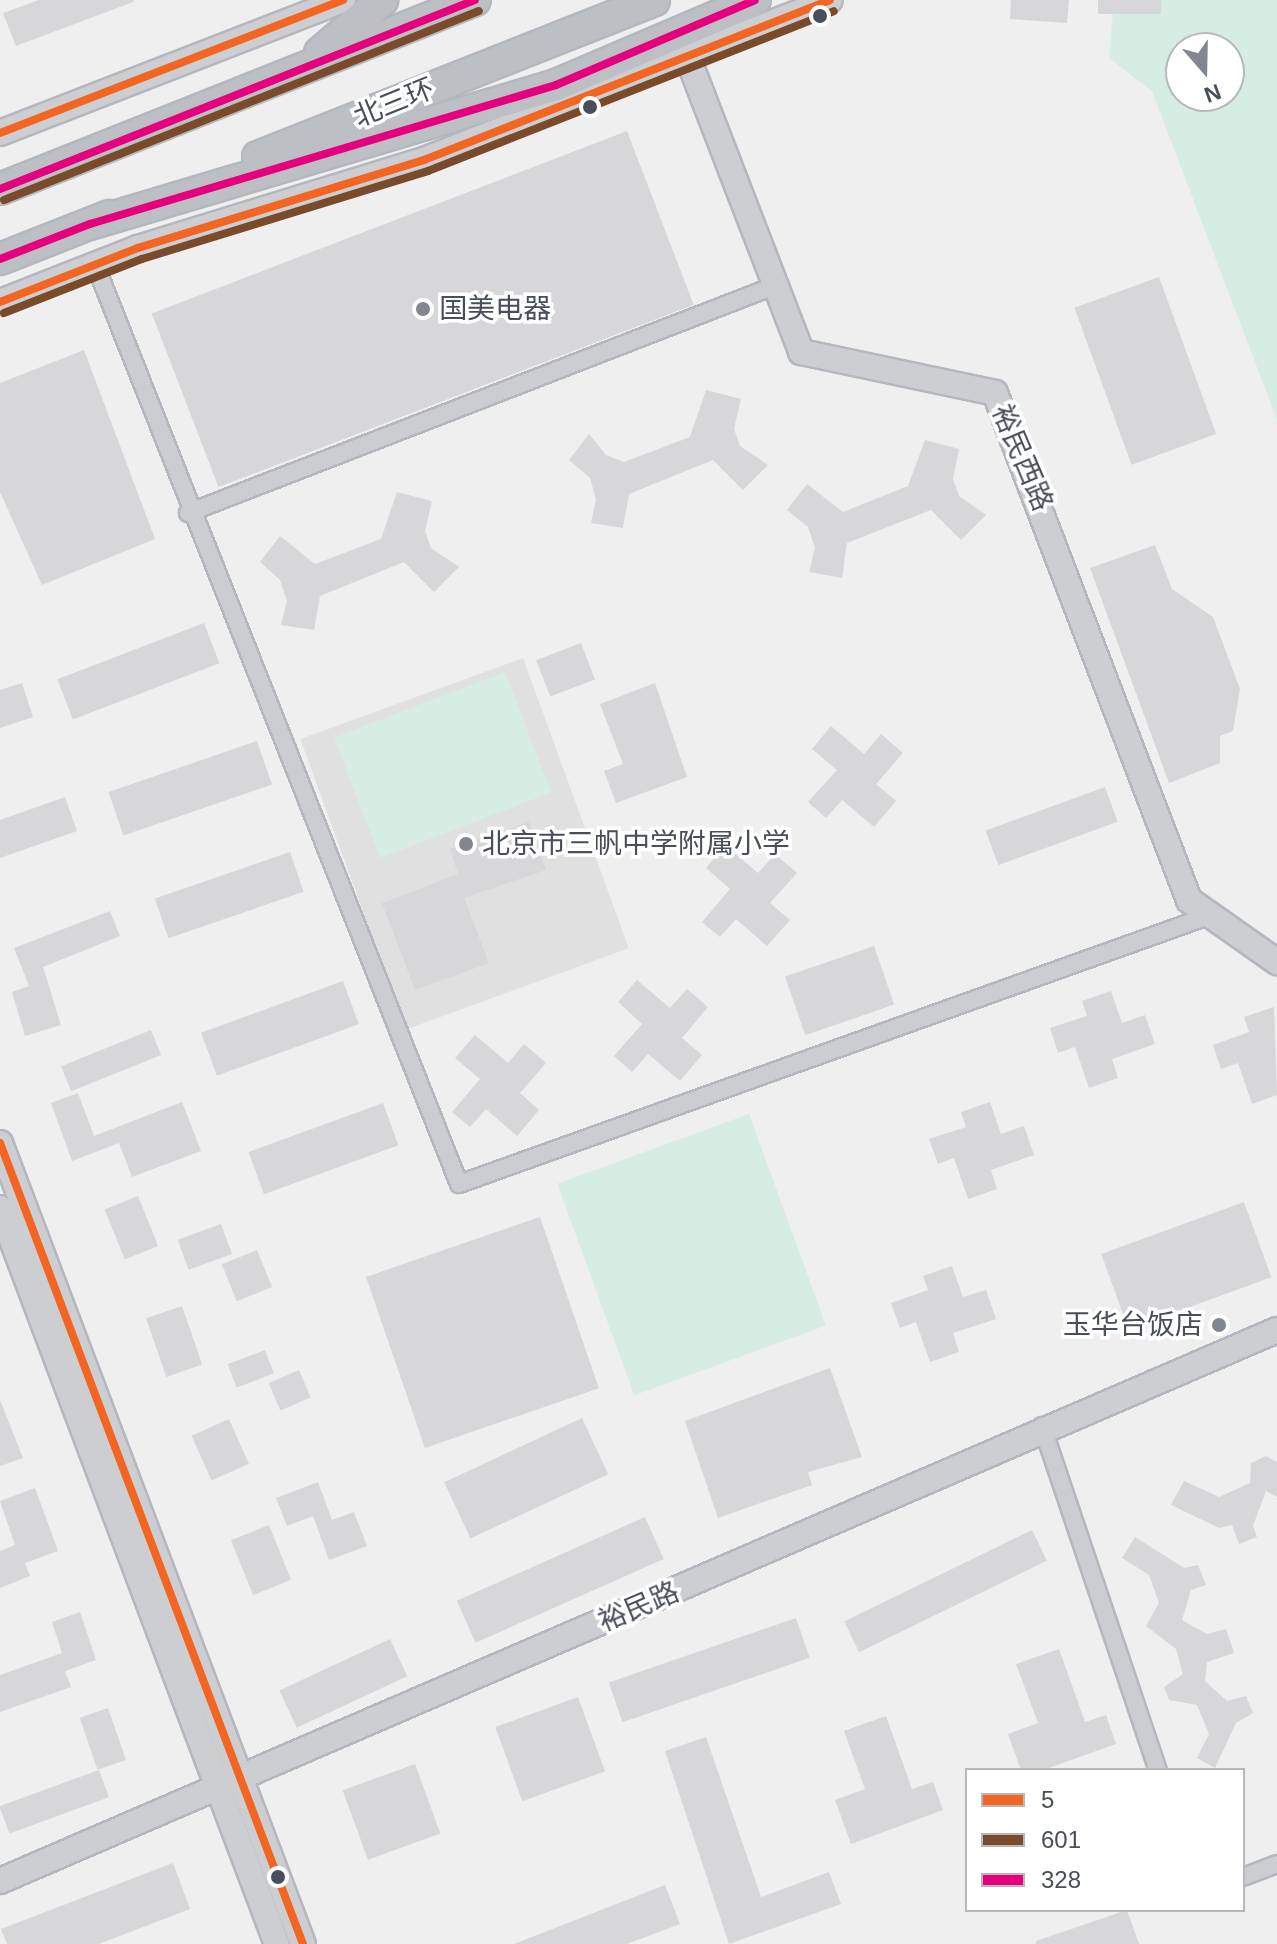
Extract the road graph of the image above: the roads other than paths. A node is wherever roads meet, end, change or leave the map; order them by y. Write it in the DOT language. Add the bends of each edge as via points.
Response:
graph roads {
  1 [pos="343,0"];
  2 [pos="382,0"];
  3 [pos="475,0"];
  4 [pos="654,0"];
  5 [pos="755,0"];
  6 [pos="830,0"];
  7 [pos="689,61"];
  8 [pos="300,70"];
  9 [pos="0,133"];
  10 [pos="0,189"];
  11 [pos="90,224"];
  12 [pos="0,259"];
  13 [pos="95,264"];
  14 [pos="774,286"];
  15 [pos="0,302"];
  16 [pos="188,513"];
  17 [pos="1211,915"];
  18 [pos="1277,962"];
  19 [pos="0,1143"];
  20 [pos="0,1208"];
  21 [pos="1277,1330"];
  22 [pos="1042,1426"];
  23 [pos="1157,1768"];
  24 [pos="229,1784"];
  25 [pos="1277,1864"];
  26 [pos="1245,1876"];
  27 [pos="0,1881"];
  28 [pos="277,1944"];
  29 [pos="303,1944"];
  1 -- 9 [label="street"];
  2 -- 8 [label="highway"];
  3 -- 8 [label="highway"];
  4 -- 11 [label="highway, 北三环"];
  5 -- 11 [label="highway" via="556,85"];
  6 -- 7 [label="street"];
  7 -- 13 [label="street" via="424,160"];
  7 -- 14 [label="street, 裕民西路"];
  8 -- 10 [label="highway"];
  11 -- 12 [label="highway, 北三环"];
  13 -- 15 [label="street"];
  13 -- 16 [label="street"];
  14 -- 16 [label="street"];
  14 -- 17 [label="street, 裕民西路" via="801,352 995,393 1189,900"];
  16 -- 17 [label="street" via="459,1184"];
  17 -- 18 [label="street, 裕民西路"];
  19 -- 24 [label="street"];
  20 -- 24 [label="street"];
  21 -- 22 [label="street, 裕民路"];
  22 -- 23 [label="street"];
  22 -- 24 [label="street, 裕民路"];
  24 -- 27 [label="street, 裕民路"];
  24 -- 28 [label="street"];
  24 -- 29 [label="street"];
  25 -- 26 [label="street"];
}
